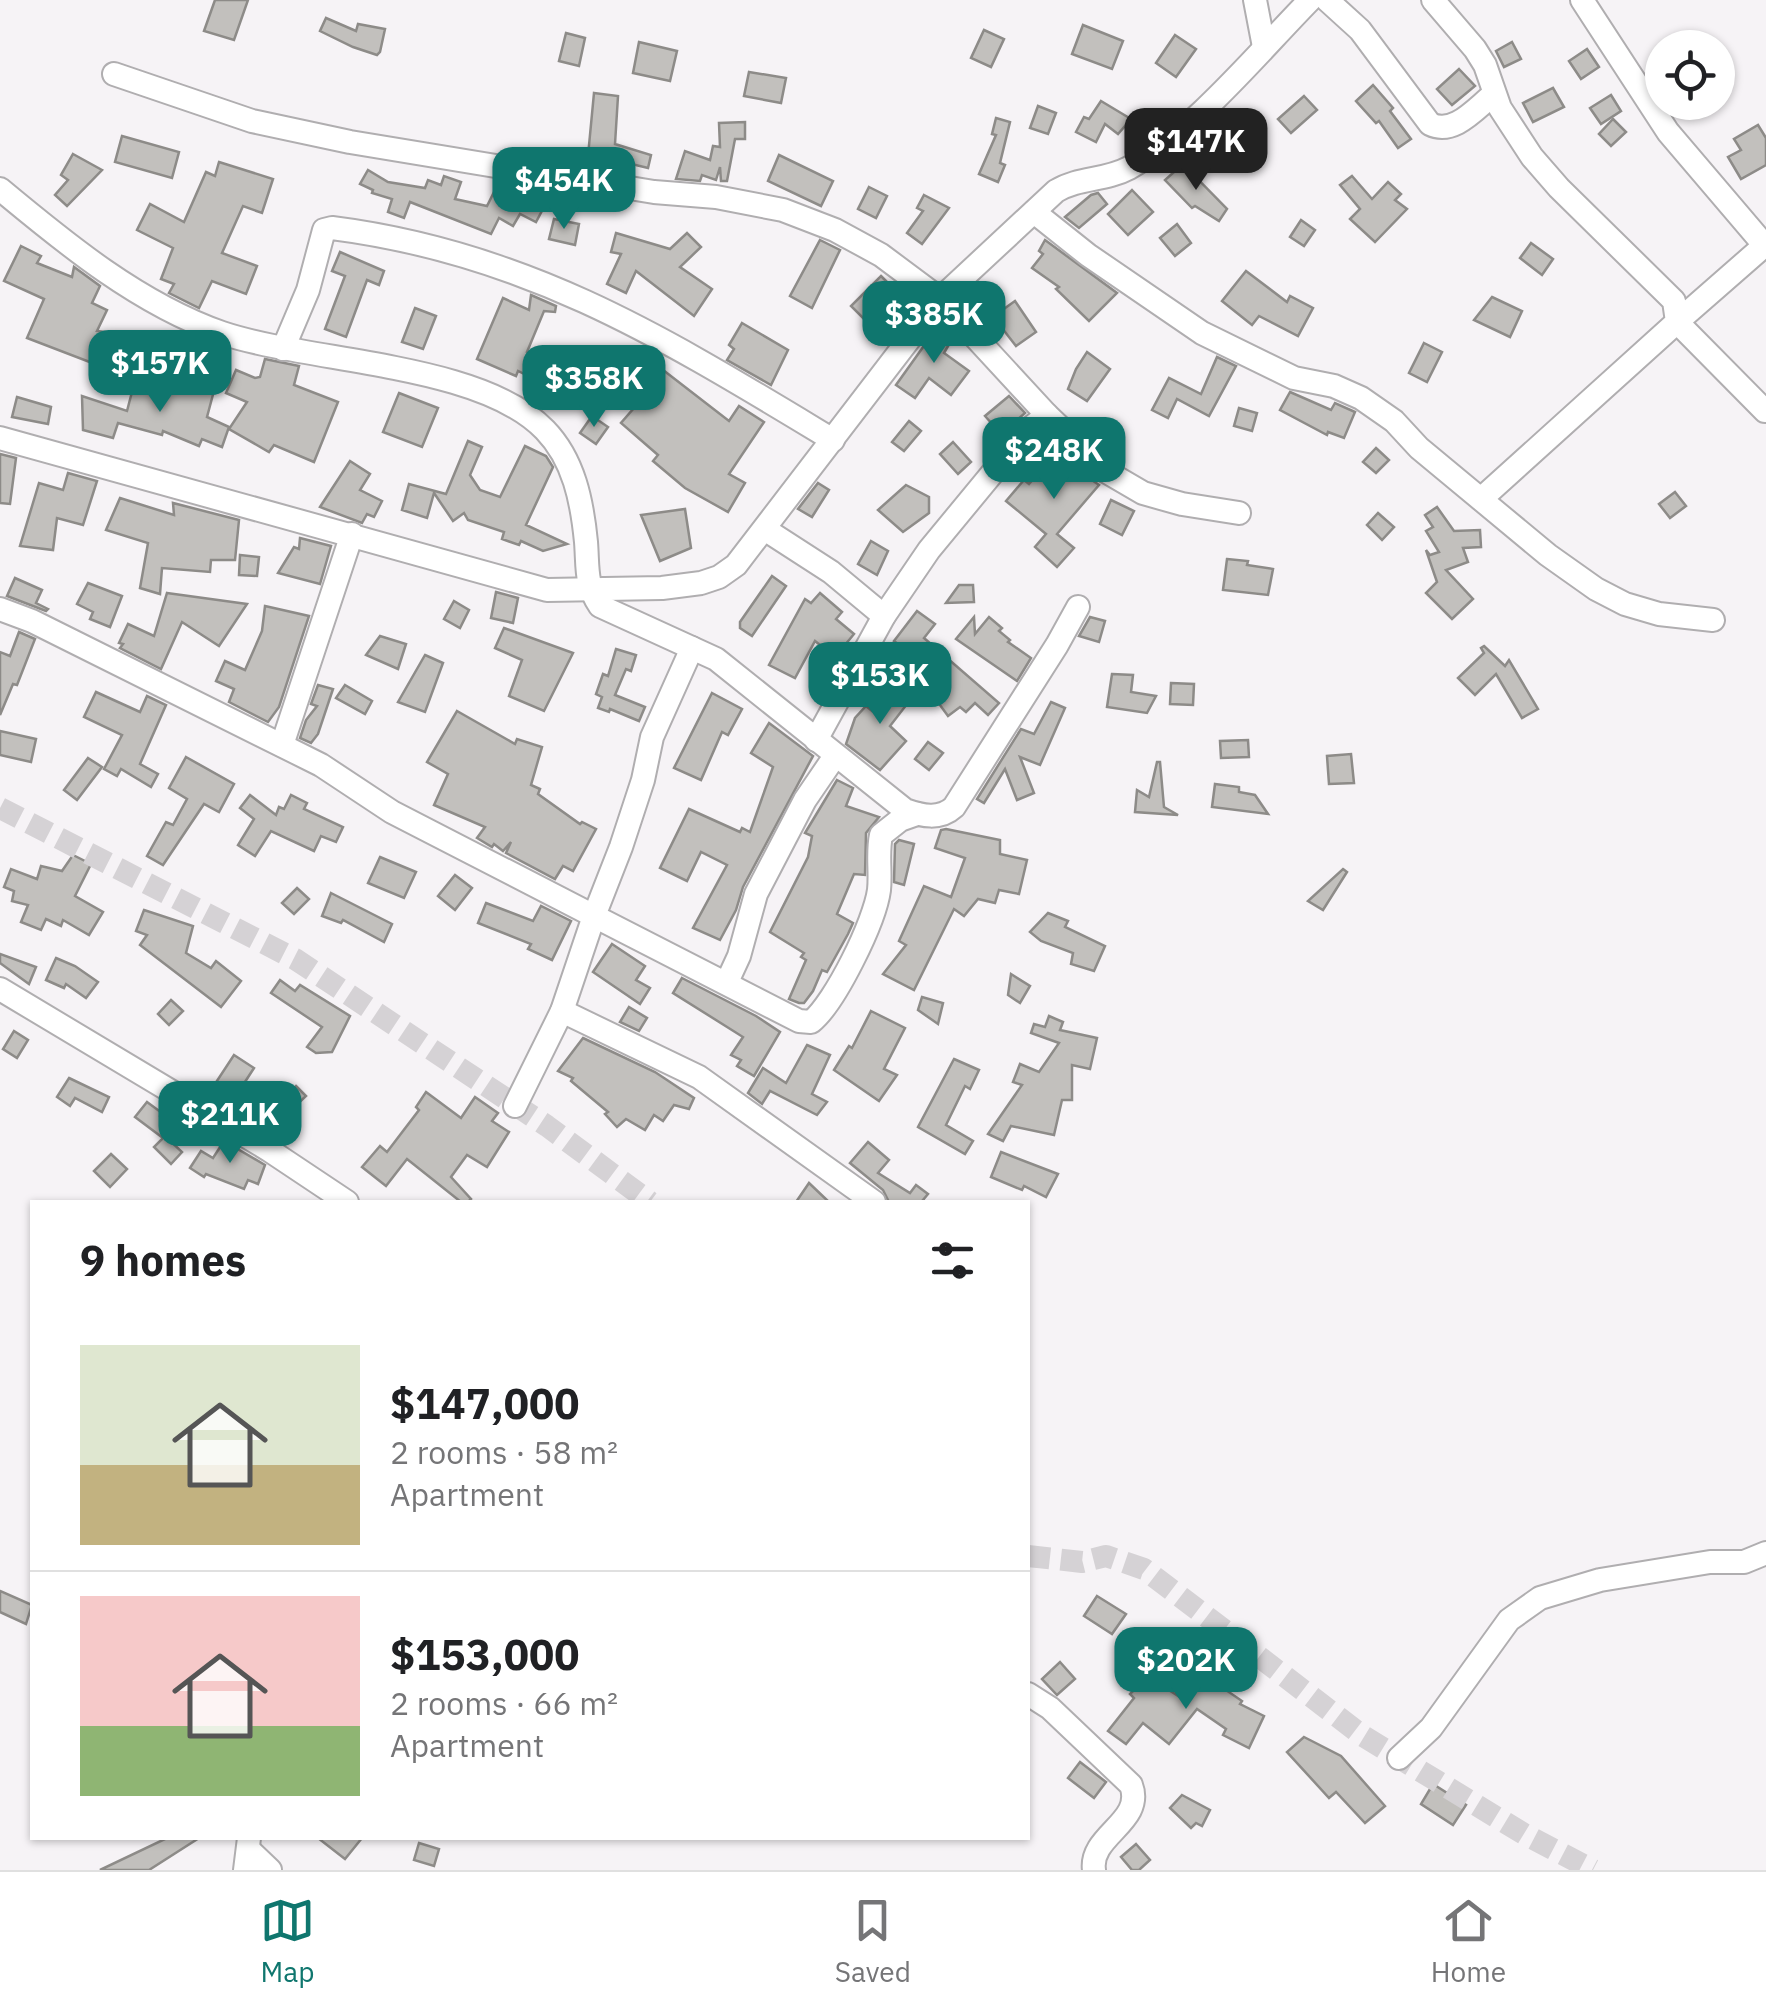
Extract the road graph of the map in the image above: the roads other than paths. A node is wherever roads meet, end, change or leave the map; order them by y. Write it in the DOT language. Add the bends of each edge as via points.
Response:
graph roads {
  1 [pos="1255,0"];
  2 [pos="1310,0"];
  3 [pos="1327,0"];
  4 [pos="1433,0"];
  5 [pos="1582,0"];
  6 [pos="1264,47"];
  7 [pos="114,74"];
  8 [pos="1494,94"];
  9 [pos="0,189"];
  10 [pos="1034,212"];
  11 [pos="1765,246"];
  12 [pos="940,299"];
  13 [pos="1677,322"];
  14 [pos="283,349"];
  15 [pos="1766,411"];
  16 [pos="1047,416"];
  17 [pos="0,438"];
  18 [pos="833,440"];
  19 [pos="1481,499"];
  20 [pos="1239,513"];
  21 [pos="766,530"];
  22 [pos="352,534"];
  23 [pos="589,590"];
  24 [pos="1078,607"];
  25 [pos="0,609"];
  26 [pos="884,616"];
  27 [pos="1713,620"];
  28 [pos="692,648"];
  29 [pos="816,740"];
  30 [pos="282,745"];
  31 [pos="835,756"];
  32 [pos="917,814"];
  33 [pos="594,916"];
  34 [pos="726,982"];
  35 [pos="0,989"];
  36 [pos="562,1012"];
  37 [pos="515,1106"];
  38 [pos="345,1200"];
  39 [pos="871,1200"];
  40 [pos="1766,1553"];
  41 [pos="1030,1695"];
  42 [pos="1399,1758"];
  43 [pos="248,1852"];
  44 [pos="270,1870"];
  45 [pos="1094,1870"];
  1 -- 6 [label="street"];
  2 -- 6 [label="street"];
  3 -- 8 [label="street" via="1360,30 1430,124 1454,126"];
  4 -- 8 [label="street" via="1475,49"];
  5 -- 11 [label="street" via="1668,132"];
  6 -- 10 [label="street" via="1147,156 1107,176 1071,182"];
  7 -- 12 [label="street" via="252,122 350,142 784,210 881,255"];
  8 -- 13 [label="street" via="1550,178 1674,300"];
  9 -- 14 [label="street" via="54,234 173,312"];
  10 -- 12 [label="street"];
  10 -- 19 [label="street" via="1202,333 1294,378 1361,398"];
  11 -- 13 [label="street"];
  12 -- 16 [label="street"];
  12 -- 18 [label="street"];
  13 -- 15 [label="street"];
  13 -- 19 [label="street"];
  14 -- 18 [label="street" via="324,230 396,236 486,260 606,309"];
  14 -- 23 [label="street" via="465,385 528,415 558,444 575,479"];
  16 -- 20 [label="street" via="1107,472 1144,493"];
  16 -- 26 [label="street" via="928,550"];
  17 -- 22 [label="street"];
  18 -- 21 [label="street"];
  19 -- 27 [label="street" via="1596,589 1659,614"];
  21 -- 23 [label="street" via="719,577 662,588"];
  21 -- 26 [label="street"];
  22 -- 23 [label="street" via="534,587"];
  22 -- 30 [label="street"];
  23 -- 28 [label="street" via="620,618"];
  24 -- 32 [label="street" via="954,807"];
  25 -- 30 [label="street"];
  26 -- 29 [label="street"];
  28 -- 29 [label="street" via="716,659"];
  28 -- 33 [label="street" via="652,737"];
  29 -- 31 [label="street"];
  30 -- 33 [label="street" via="392,812"];
  31 -- 32 [label="street" via="894,804"];
  31 -- 34 [label="street" via="756,894"];
  32 -- 34 [label="street" via="880,835 873,917 816,1018 799,1021"];
  33 -- 34 [label="street"];
  33 -- 36 [label="street"];
  35 -- 38 [label="street"];
  36 -- 37 [label="street"];
  36 -- 39 [label="street" via="699,1077"];
  40 -- 42 [label="street" via="1744,1562 1718,1560 1600,1580 1540,1598 1508,1620 1432,1728"];
  41 -- 45 [label="street" via="1131,1785 1131,1810 1096,1853"];
  43 -- 44 [label="street"];
}
